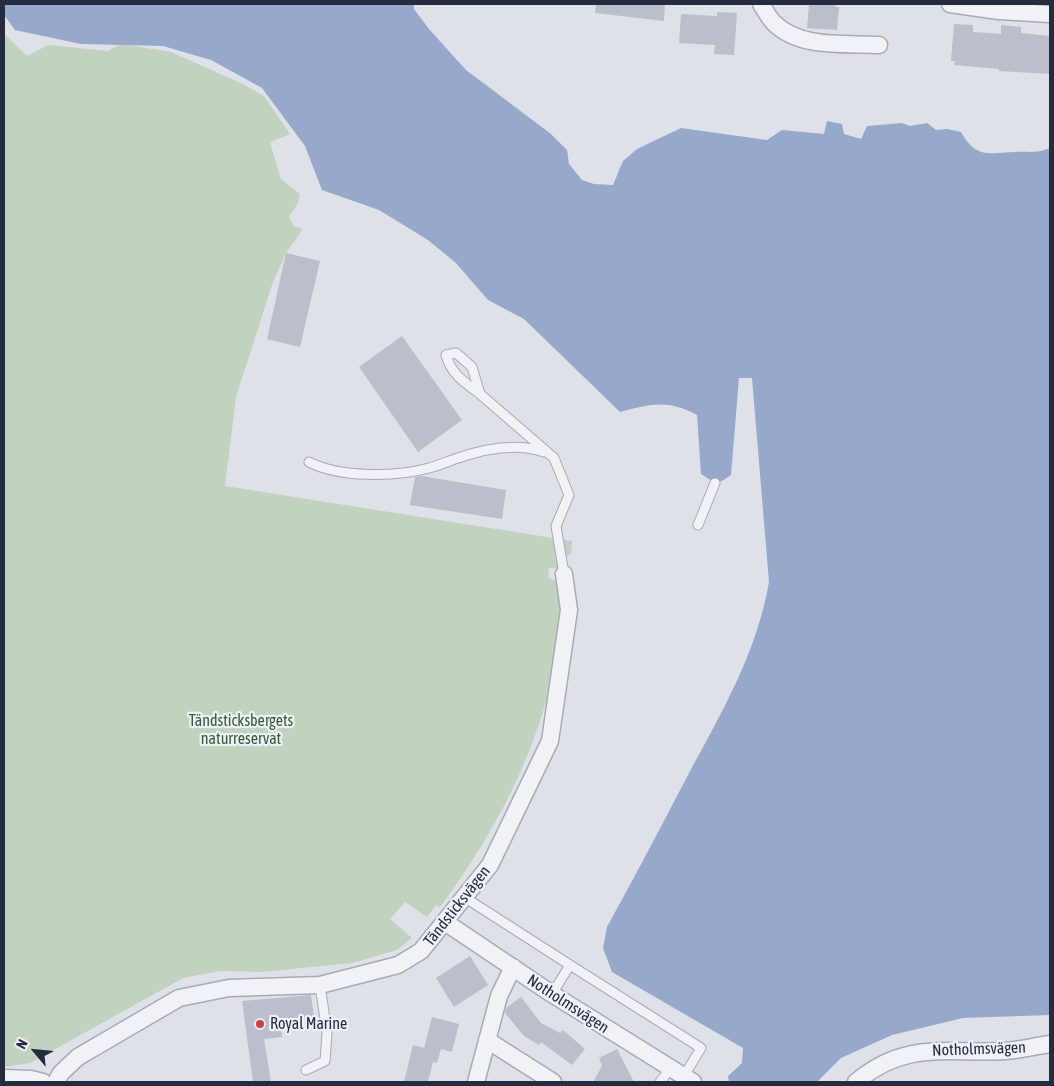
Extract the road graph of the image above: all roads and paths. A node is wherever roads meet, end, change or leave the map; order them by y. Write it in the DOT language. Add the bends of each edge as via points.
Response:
graph roads {
  1 [pos="760,4"];
  2 [pos="950,4"];
  3 [pos="1050,14"];
  4 [pos="879,45"];
  5 [pos="480,394"];
  6 [pos="549,454"];
  7 [pos="310,462"];
  8 [pos="715,483"];
  9 [pos="698,525"];
  10 [pos="564,574"];
  11 [pos="464,897"];
  12 [pos="445,922"];
  13 [pos="570,965"];
  14 [pos="513,967"];
  15 [pos="320,985"];
  16 [pos="552,994"];
  17 [pos="487,1040"];
  18 [pos="1050,1044"];
  19 [pos="306,1070"];
  20 [pos="682,1076"];
  21 [pos="4,1078"];
  22 [pos="42,1082"];
  23 [pos="56,1082"];
  24 [pos="476,1082"];
  25 [pos="553,1082"];
  26 [pos="660,1082"];
  27 [pos="856,1082"];
  1 -- 4 [label="street" via="774,23 794,36 809,41"];
  2 -- 3 [label="street"];
  5 -- 5 [label="lane, Tändsticksvägen" via="472,367 456,353 446,355 449,366 458,377"];
  5 -- 6 [label="lane, Tändsticksvägen"];
  6 -- 7 [label="lane" via="535,449 494,448 429,468 367,475 324,470"];
  6 -- 10 [label="lane, Tändsticksvägen" via="554,458 569,495 556,526"];
  8 -- 9 [label="lane"];
  10 -- 11 [label="street, Tändsticksvägen" via="569,610 550,740 490,865"];
  11 -- 12 [label="street, Tändsticksvägen"];
  11 -- 13 [label="lane"];
  12 -- 14 [label="street, Notholmsvägen"];
  12 -- 15 [label="street, Tändsticksvägen" via="421,951 398,965"];
  13 -- 16 [label="lane"];
  13 -- 20 [label="lane" via="701,1048"];
  14 -- 16 [label="street, Notholmsvägen"];
  14 -- 17 [label="street" via="499,996"];
  15 -- 19 [label="lane" via="327,1033 325,1061"];
  15 -- 23 [label="street, Tändsticksvägen" via="228,988 179,998 78,1057 61,1072"];
  16 -- 20 [label="street, Notholmsvägen"];
  17 -- 24 [label="street"];
  17 -- 25 [label="street"];
  18 -- 27 [label="street, Notholmsvägen" via="1003,1051 924,1051 871,1070"];
  20 -- 26 [label="lane"];
  21 -- 22 [label="street"];
}
